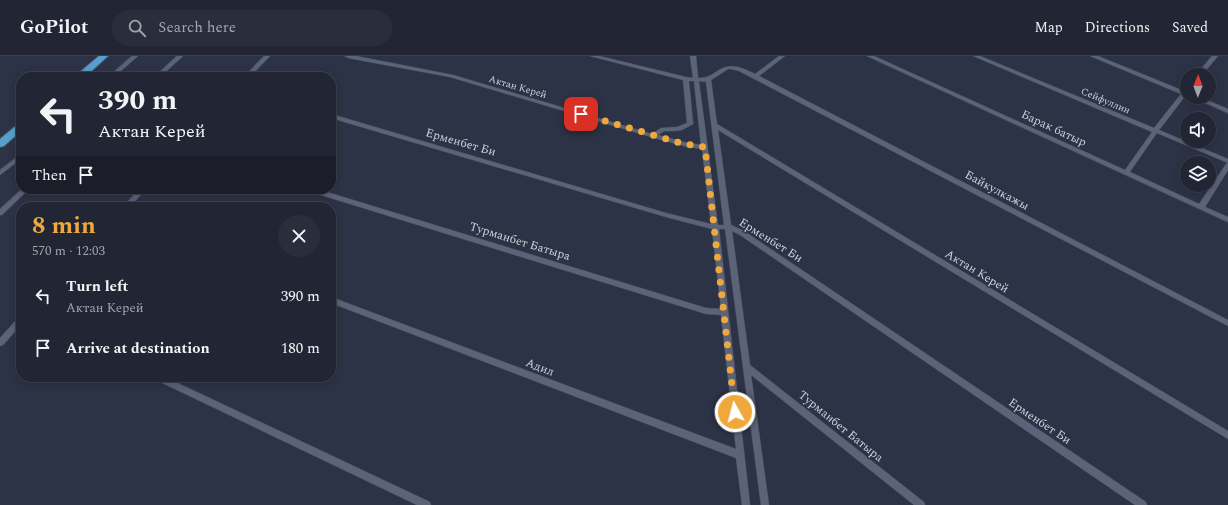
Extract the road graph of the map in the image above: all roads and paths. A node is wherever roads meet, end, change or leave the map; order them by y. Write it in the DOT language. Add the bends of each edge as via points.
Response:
graph roads {
  1 [pos="104,56"];
  2 [pos="135,56"];
  3 [pos="180,56"];
  4 [pos="267,56"];
  5 [pos="348,56"];
  6 [pos="593,56"];
  7 [pos="693,56"];
  8 [pos="782,56"];
  9 [pos="870,56"];
  10 [pos="976,56"];
  11 [pos="1093,56"];
  12 [pos="1215,56"];
  13 [pos="1205,68"];
  14 [pos="85,72"];
  15 [pos="117,72"];
  16 [pos="162,72"];
  17 [pos="252,72"];
  18 [pos="755,76"];
  19 [pos="686,79"];
  20 [pos="708,80"];
  21 [pos="696,81"];
  22 [pos="1180,90"];
  23 [pos="1180,100"];
  24 [pos="1212,104"];
  25 [pos="1228,111"];
  26 [pos="336,117"];
  27 [pos="714,125"];
  28 [pos="16,130"];
  29 [pos="1156,130"];
  30 [pos="653,136"];
  31 [pos="0,144"];
  32 [pos="705,147"];
  33 [pos="16,160"];
  34 [pos="1228,161"];
  35 [pos="1228,165"];
  36 [pos="0,173"];
  37 [pos="1126,173"];
  38 [pos="20,194"];
  39 [pos="138,194"];
  40 [pos="326,194"];
  41 [pos="131,202"];
  42 [pos="1200,207"];
  43 [pos="0,212"];
  44 [pos="1228,220"];
  45 [pos="728,227"];
  46 [pos="715,228"];
  47 [pos="336,302"];
  48 [pos="724,312"];
  49 [pos="1228,324"];
  50 [pos="16,325"];
  51 [pos="0,343"];
  52 [pos="746,366"];
  53 [pos="168,382"];
  54 [pos="1228,435"];
  55 [pos="740,455"];
  56 [pos="427,505"];
  57 [pos="746,505"];
  58 [pos="765,505"];
  59 [pos="921,505"];
  60 [pos="1143,505"];
  1 -- 14 [label="highway"];
  2 -- 15 [label="street"];
  3 -- 16 [label="street"];
  4 -- 17 [label="street"];
  5 -- 30 [label="street, Актан Керей" via="451,76"];
  6 -- 19 [label="street"];
  7 -- 21 [label="street"];
  8 -- 18 [label="street"];
  9 -- 37 [label="street, Барак батыр"];
  10 -- 29 [label="street, Сейфуллин"];
  11 -- 22 [label="street"];
  12 -- 13 [label="street"];
  18 -- 20 [label="street, Байкулкажы" via="730,67 722,69"];
  18 -- 49 [label="street, Байкулкажы"];
  19 -- 21 [label="street"];
  19 -- 30 [label="street" via="690,124 676,130 663,129"];
  20 -- 21 [label="street"];
  20 -- 27 [label="street"];
  21 -- 32 [label="street"];
  23 -- 29 [label="street"];
  24 -- 25 [label="street"];
  26 -- 46 [label="street, Ерменбет Би"];
  27 -- 45 [label="street"];
  27 -- 54 [label="street, Актан Керей"];
  28 -- 31 [label="highway"];
  29 -- 34 [label="street, Сейфуллин"];
  29 -- 37 [label="street"];
  30 -- 32 [label="street, Актан Керей"];
  32 -- 46 [label="street"];
  33 -- 36 [label="street"];
  35 -- 42 [label="street"];
  37 -- 42 [label="street, Барак батыр"];
  38 -- 43 [label="street"];
  39 -- 41 [label="street"];
  40 -- 48 [label="street, Турманбет Батыра" via="706,311"];
  42 -- 44 [label="street, Барак батыр"];
  45 -- 46 [label="street, Ерменбет Би"];
  45 -- 52 [label="street"];
  45 -- 60 [label="street, Ерменбет Би" via="742,233"];
  46 -- 48 [label="street"];
  47 -- 55 [label="street, Адил"];
  48 -- 55 [label="street"];
  50 -- 51 [label="street"];
  52 -- 58 [label="street"];
  52 -- 59 [label="street, Турманбет Батыра"];
  53 -- 56 [label="street"];
  55 -- 57 [label="street"];
}
